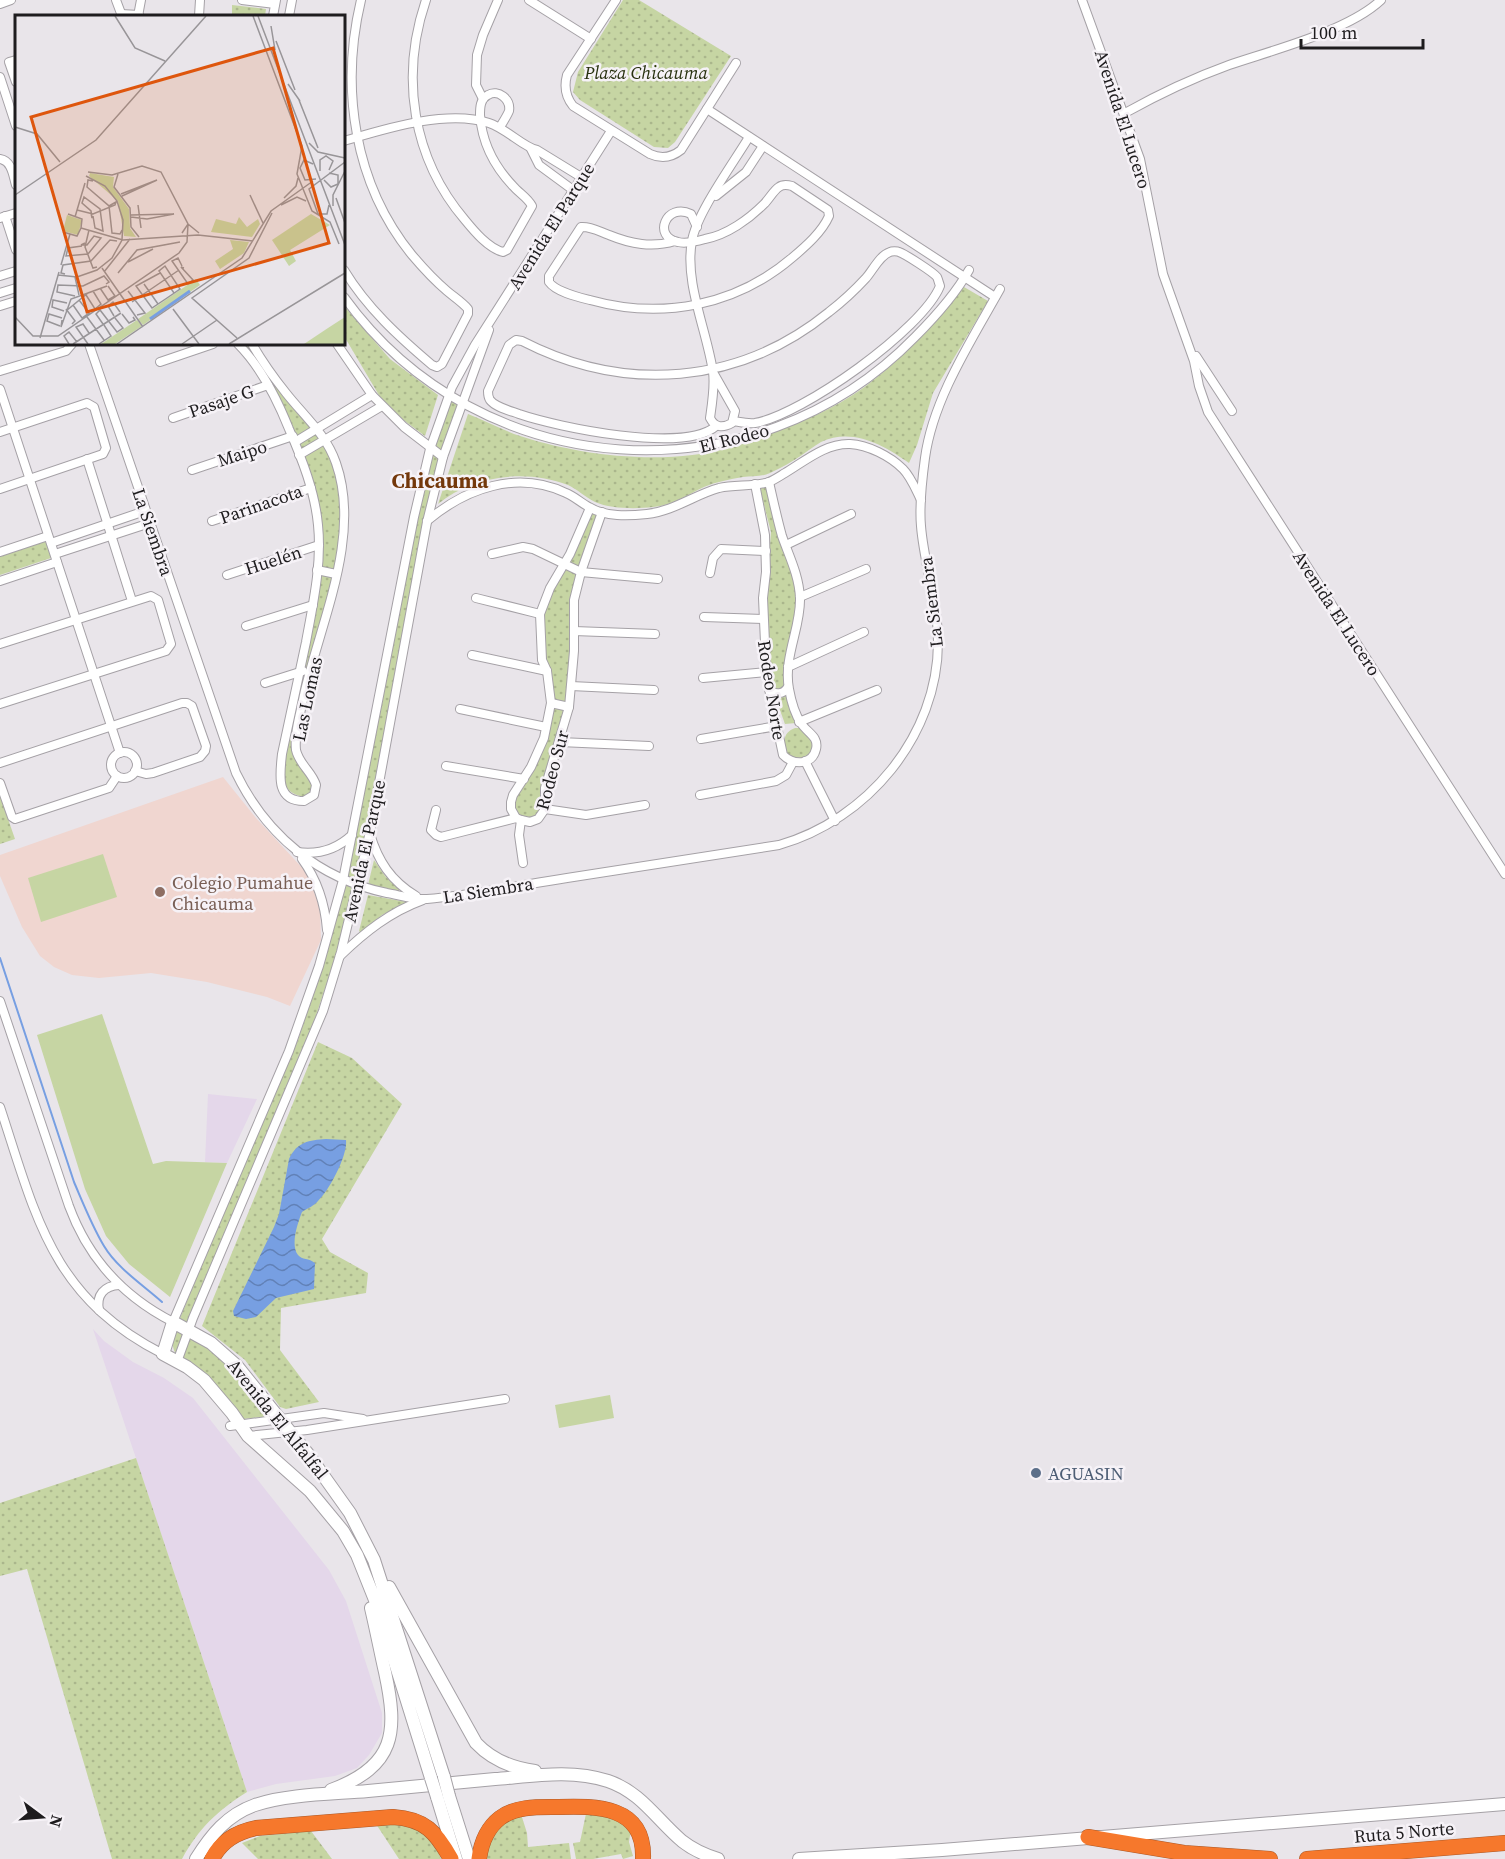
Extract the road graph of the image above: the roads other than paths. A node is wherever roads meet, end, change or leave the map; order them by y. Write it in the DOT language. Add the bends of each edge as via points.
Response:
graph roads {
  1 [pos="11,0"];
  2 [pos="116,0"];
  3 [pos="141,0"];
  4 [pos="200,0"];
  5 [pos="242,0"];
  6 [pos="292,0"];
  7 [pos="362,0"];
  8 [pos="426,0"];
  9 [pos="498,0"];
  10 [pos="529,0"];
  11 [pos="616,0"];
  12 [pos="1082,0"];
  13 [pos="1381,0"];
  14 [pos="276,2"];
  15 [pos="0,4"];
  16 [pos="122,15"];
  17 [pos="138,15"];
  18 [pos="199,15"];
  19 [pos="289,15"];
  20 [pos="591,39"];
  21 [pos="15,60"];
  22 [pos="736,63"];
  23 [pos="0,77"];
  24 [pos="15,79"];
  25 [pos="483,99"];
  26 [pos="707,109"];
  27 [pos="1125,113"];
  28 [pos="481,121"];
  29 [pos="15,123"];
  30 [pos="417,124"];
  31 [pos="500,128"];
  32 [pos="611,130"];
  33 [pos="357,137"];
  34 [pos="749,137"];
  35 [pos="345,141"];
  36 [pos="763,146"];
  37 [pos="531,149"];
  38 [pos="3,159"];
  39 [pos="581,177"];
  40 [pos="15,181"];
  41 [pos="573,190"];
  42 [pos="709,203"];
  43 [pos="2,217"];
  44 [pos="697,227"];
  45 [pos="675,241"];
  46 [pos="692,241"];
  47 [pos="15,248"];
  48 [pos="15,271"];
  49 [pos="345,271"];
  50 [pos="967,274"];
  51 [pos="0,276"];
  52 [pos="15,288"];
  53 [pos="0,293"];
  54 [pos="345,298"];
  55 [pos="15,301"];
  56 [pos="698,305"];
  57 [pos="0,306"];
  58 [pos="491,322"];
  59 [pos="1189,344"];
  60 [pos="71,345"];
  61 [pos="89,345"];
  62 [pos="210,345"];
  63 [pos="239,345"];
  64 [pos="252,345"];
  65 [pos="338,345"];
  66 [pos="160,362"];
  67 [pos="259,364"];
  68 [pos="0,371"];
  69 [pos="713,372"];
  70 [pos="268,385"];
  71 [pos="0,389"];
  72 [pos="372,395"];
  73 [pos="448,395"];
  74 [pos="463,403"];
  75 [pos="382,406"];
  76 [pos="1232,411"];
  77 [pos="173,418"];
  78 [pos="733,421"];
  79 [pos="716,426"];
  80 [pos="13,428"];
  81 [pos="318,428"];
  82 [pos="0,432"];
  83 [pos="294,439"];
  84 [pos="325,439"];
  85 [pos="430,448"];
  86 [pos="299,455"];
  87 [pos="443,457"];
  88 [pos="87,459"];
  89 [pos="192,470"];
  90 [pos="30,479"];
  91 [pos="769,482"];
  92 [pos="755,483"];
  93 [pos="310,488"];
  94 [pos="0,489"];
  95 [pos="921,500"];
  96 [pos="591,508"];
  97 [pos="146,511"];
  98 [pos="602,512"];
  99 [pos="851,514"];
  100 [pos="212,521"];
  101 [pos="427,522"];
  102 [pos="150,523"];
  103 [pos="108,524"];
  104 [pos="782,535"];
  105 [pos="111,536"];
  106 [pos="50,539"];
  107 [pos="765,540"];
  108 [pos="319,545"];
  109 [pos="786,545"];
  110 [pos="766,551"];
  111 [pos="0,552"];
  112 [pos="492,554"];
  113 [pos="56,558"];
  114 [pos="563,565"];
  115 [pos="866,569"];
  116 [pos="317,570"];
  117 [pos="580,572"];
  118 [pos="710,573"];
  119 [pos="336,574"];
  120 [pos="227,575"];
  121 [pos="658,579"];
  122 [pos="0,581"];
  123 [pos="800,597"];
  124 [pos="476,598"];
  125 [pos="132,601"];
  126 [pos="313,605"];
  127 [pos="540,614"];
  128 [pos="704,617"];
  129 [pos="76,619"];
  130 [pos="763,619"];
  131 [pos="246,626"];
  132 [pos="574,631"];
  133 [pos="864,632"];
  134 [pos="655,634"];
  135 [pos="0,644"];
  136 [pos="472,655"];
  137 [pos="788,667"];
  138 [pos="300,670"];
  139 [pos="547,671"];
  140 [pos="310,672"];
  141 [pos="767,672"];
  142 [pos="94,674"];
  143 [pos="703,678"];
  144 [pos="265,683"];
  145 [pos="571,686"];
  146 [pos="788,687"];
  147 [pos="769,688"];
  148 [pos="654,690"];
  149 [pos="877,690"];
  150 [pos="550,703"];
  151 [pos="0,704"];
  152 [pos="569,707"];
  153 [pos="460,709"];
  154 [pos="800,722"];
  155 [pos="777,726"];
  156 [pos="112,727"];
  157 [pos="546,727"];
  158 [pos="701,739"];
  159 [pos="560,742"];
  160 [pos="650,746"];
  161 [pos="120,753"];
  162 [pos="805,761"];
  163 [pos="793,762"];
  164 [pos="0,763"];
  165 [pos="446,766"];
  166 [pos="135,771"];
  167 [pos="117,776"];
  168 [pos="524,778"];
  169 [pos="0,783"];
  170 [pos="700,795"];
  171 [pos="645,805"];
  172 [pos="545,809"];
  173 [pos="436,810"];
  174 [pos="519,819"];
  175 [pos="836,820"];
  176 [pos="370,832"];
  177 [pos="352,835"];
  178 [pos="296,852"];
  179 [pos="523,863"];
  180 [pos="1505,874"];
  181 [pos="343,880"];
  182 [pos="358,885"];
  183 [pos="425,899"];
  184 [pos="327,939"];
  185 [pos="339,956"];
  186 [pos="0,1001"];
  187 [pos="307,1004"];
  188 [pos="324,1011"];
  189 [pos="290,1051"];
  190 [pos="304,1059"];
  191 [pos="0,1107"];
  192 [pos="235,1177"];
  193 [pos="249,1183"];
  194 [pos="119,1285"];
  195 [pos="99,1311"];
  196 [pos="173,1322"];
  197 [pos="189,1329"];
  198 [pos="163,1354"];
  199 [pos="177,1362"];
  200 [pos="505,1399"];
  201 [pos="280,1418"];
  202 [pos="369,1420"];
  203 [pos="240,1429"];
  204 [pos="290,1432"];
  205 [pos="374,1560"];
  206 [pos="363,1569"];
  207 [pos="557,1774"];
  208 [pos="437,1777"];
  209 [pos="311,1796"];
  210 [pos="443,1796"];
  211 [pos="1505,1804"];
  212 [pos="1088,1837"];
  213 [pos="1502,1843"];
  214 [pos="196,1859"];
  215 [pos="212,1859"];
  216 [pos="451,1859"];
  217 [pos="456,1859"];
  218 [pos="469,1859"];
  219 [pos="479,1859"];
  220 [pos="643,1859"];
  221 [pos="718,1859"];
  222 [pos="799,1859"];
  223 [pos="1269,1859"];
  224 [pos="1307,1859"];
  1 -- 15 [label="street"];
  2 -- 16 [label="street"];
  3 -- 17 [label="street"];
  4 -- 18 [label="street"];
  5 -- 14 [label="street"];
  6 -- 19 [label="street"];
  7 -- 33 [label="street" via="352,69"];
  8 -- 30 [label="street" via="412,61"];
  9 -- 25 [label="street" via="477,55 476,85"];
  10 -- 20 [label="street"];
  11 -- 20 [label="street"];
  12 -- 27 [label="street, Avenida El Lucero"];
  13 -- 27 [label="street" via="1327,31 1166,90"];
  20 -- 32 [label="street" via="567,75 566,93 573,106"];
  21 -- 24 [label="street" via="9,62"];
  22 -- 26 [label="street"];
  23 -- 29 [label="street"];
  25 -- 28 [label="street"];
  25 -- 31 [label="street" via="494,93 507,100 509,111"];
  26 -- 32 [label="street" via="684,146 667,157 650,154"];
  26 -- 34 [label="street"];
  27 -- 59 [label="street, Avenida El Lucero" via="1144,174 1163,274"];
  28 -- 30 [label="street"];
  28 -- 30 [label="street" via="483,138 493,160 532,206 503,252 479,235 448,198 426,155"];
  28 -- 31 [label="street"];
  30 -- 33 [label="street"];
  31 -- 37 [label="street"];
  32 -- 39 [label="street, Avenida El Parque"];
  33 -- 35 [label="street"];
  33 -- 49 [label="street" via="372,186 396,234 423,267 468,309 442,364 432,365 402,340"];
  34 -- 36 [label="street"];
  34 -- 42 [label="street"];
  36 -- 42 [label="street" via="746,172"];
  36 -- 50 [label="street"];
  37 -- 39 [label="street"];
  37 -- 41 [label="street" via="539,165"];
  38 -- 40 [label="street" via="10,163"];
  39 -- 41 [label="street, Avenida El Parque"];
  41 -- 58 [label="street, Avenida El Parque"];
  42 -- 44 [label="street"];
  43 -- 47 [label="street"];
  44 -- 45 [label="street" via="691,214 675,212 667,218 664,230"];
  44 -- 46 [label="street"];
  45 -- 46 [label="street"];
  45 -- 56 [label="street" via="644,245 581,227 549,276 549,282 570,294 613,306 662,309"];
  46 -- 56 [label="street" via="691,265"];
  46 -- 56 [label="street" via="714,237 749,218 779,187 786,185 828,210 829,216 817,233 774,273 738,293"];
  48 -- 51 [label="street"];
  50 -- 74 [label="street, El Rodeo" via="922,331 861,384 800,418 730,441 664,451 598,448 515,428"];
  50 -- 95 [label="street, La Siembra" via="998,293 941,400 925,458"];
  52 -- 53 [label="street"];
  54 -- 73 [label="street, El Rodeo" via="376,336 413,371"];
  55 -- 57 [label="street"];
  56 -- 69 [label="street"];
  58 -- 73 [label="street, Avenida El Parque"];
  58 -- 74 [label="street, Avenida El Parque"];
  59 -- 76 [label="street, Avenida El Lucero"];
  59 -- 180 [label="street, Avenida El Lucero" via="1199,386 1214,423"];
  60 -- 68 [label="street" via="66,351"];
  61 -- 97 [label="street, La Siembra"];
  62 -- 66 [label="street"];
  63 -- 67 [label="street, Las Lomas"];
  64 -- 67 [label="street, Las Lomas"];
  65 -- 72 [label="street"];
  67 -- 70 [label="street, Las Lomas"];
  67 -- 81 [label="street, Las Lomas"];
  69 -- 78 [label="street" via="735,411"];
  69 -- 78 [label="street" via="752,358 811,325 841,303 891,251 900,252 936,277 940,286 885,347 847,376 773,417 757,423"];
  69 -- 79 [label="street" via="710,418"];
  69 -- 79 [label="street" via="666,374 596,369 516,340 509,345 488,394 495,404 520,414 597,433 671,437"];
  70 -- 77 [label="street, Pasaje G"];
  70 -- 83 [label="street, Las Lomas"];
  71 -- 80 [label="street"];
  72 -- 75 [label="street"];
  72 -- 81 [label="street"];
  73 -- 74 [label="street, El Rodeo"];
  73 -- 85 [label="street, Avenida El Parque"];
  74 -- 87 [label="street, Avenida El Parque"];
  75 -- 84 [label="street"];
  75 -- 85 [label="street"];
  78 -- 79 [label="street" via="725,427"];
  80 -- 82 [label="street"];
  80 -- 88 [label="street" via="89,403 94,407 106,450"];
  80 -- 90 [label="street"];
  81 -- 83 [label="street"];
  81 -- 84 [label="street, Las Lomas"];
  83 -- 86 [label="street, Las Lomas"];
  83 -- 89 [label="street, Maipo"];
  84 -- 86 [label="street"];
  84 -- 119 [label="street, Las Lomas" via="336,462 344,499 343,538"];
  85 -- 87 [label="street"];
  85 -- 177 [label="street, Avenida El Parque"];
  86 -- 93 [label="street, Las Lomas"];
  87 -- 101 [label="street, Avenida El Parque"];
  88 -- 90 [label="street"];
  88 -- 103 [label="street"];
  90 -- 94 [label="street"];
  90 -- 106 [label="street"];
  91 -- 92 [label="street"];
  91 -- 95 [label="street" via="824,449 850,444 864,446 903,469"];
  91 -- 104 [label="street, Rodeo Norte"];
  92 -- 98 [label="street" via="705,492 672,509 653,513"];
  92 -- 107 [label="street, Rodeo Norte"];
  93 -- 100 [label="street, Parinacota"];
  93 -- 108 [label="street, Las Lomas"];
  95 -- 175 [label="street, La Siembra" via="921,525 937,617 937,667 932,692 901,758 878,786"];
  96 -- 98 [label="street"];
  96 -- 101 [label="street" via="566,493 517,482 474,492 446,505"];
  96 -- 114 [label="street, Rodeo Sur"];
  97 -- 102 [label="street, La Siembra"];
  97 -- 103 [label="street"];
  98 -- 117 [label="street, Rodeo Sur"];
  99 -- 109 [label="street"];
  101 -- 176 [label="street, Avenida El Parque"];
  102 -- 105 [label="street"];
  102 -- 178 [label="street, La Siembra" via="236,773 266,822"];
  103 -- 105 [label="street"];
  103 -- 106 [label="street"];
  104 -- 107 [label="street"];
  104 -- 109 [label="street, Rodeo Norte"];
  105 -- 113 [label="street"];
  105 -- 125 [label="street"];
  106 -- 111 [label="street"];
  106 -- 113 [label="street"];
  107 -- 110 [label="street, Rodeo Norte"];
  108 -- 116 [label="street, Las Lomas"];
  108 -- 120 [label="street, Huelén"];
  109 -- 123 [label="street, Rodeo Norte"];
  110 -- 118 [label="street" via="721,549 713,558"];
  110 -- 130 [label="street, Rodeo Norte"];
  112 -- 114 [label="street" via="523,547"];
  113 -- 122 [label="street"];
  113 -- 129 [label="street"];
  114 -- 117 [label="street"];
  114 -- 127 [label="street, Rodeo Sur"];
  115 -- 123 [label="street"];
  116 -- 119 [label="street"];
  116 -- 126 [label="street, Las Lomas"];
  117 -- 121 [label="street"];
  117 -- 132 [label="street, Rodeo Sur" via="574,600"];
  119 -- 140 [label="street, Las Lomas"];
  123 -- 137 [label="street, Rodeo Norte"];
  124 -- 127 [label="street"];
  125 -- 129 [label="street"];
  125 -- 142 [label="street" via="151,596 156,599 170,647"];
  126 -- 131 [label="street"];
  126 -- 138 [label="street, Las Lomas"];
  127 -- 139 [label="street, Rodeo Sur" via="542,660"];
  128 -- 130 [label="street"];
  129 -- 135 [label="street"];
  129 -- 142 [label="street"];
  130 -- 141 [label="street, Rodeo Norte"];
  132 -- 134 [label="street"];
  132 -- 145 [label="street, Rodeo Sur"];
  133 -- 137 [label="street"];
  136 -- 139 [label="street"];
  137 -- 146 [label="street, Rodeo Norte"];
  138 -- 140 [label="street"];
  138 -- 140 [label="street, Las Lomas" via="280,779 287,795 299,801 309,799 316,788 296,749"];
  138 -- 144 [label="street"];
  139 -- 150 [label="street, Rodeo Sur"];
  141 -- 143 [label="street"];
  141 -- 147 [label="street, Rodeo Norte"];
  142 -- 151 [label="street"];
  142 -- 156 [label="street"];
  145 -- 148 [label="street"];
  145 -- 152 [label="street, Rodeo Sur"];
  146 -- 147 [label="street" via="777,694"];
  146 -- 154 [label="street, Rodeo Norte"];
  147 -- 155 [label="street, Rodeo Norte"];
  149 -- 154 [label="street"];
  150 -- 152 [label="street"];
  150 -- 157 [label="street, Rodeo Sur"];
  152 -- 159 [label="street, Rodeo Sur"];
  153 -- 157 [label="street"];
  154 -- 162 [label="street, Rodeo Norte" via="816,742 815,753"];
  155 -- 158 [label="street"];
  155 -- 163 [label="street, Rodeo Norte" via="783,755"];
  156 -- 161 [label="street"];
  156 -- 164 [label="street"];
  156 -- 166 [label="street" via="185,703 194,709 206,746 202,755 153,773"];
  157 -- 168 [label="street, Rodeo Sur"];
  159 -- 160 [label="street"];
  159 -- 172 [label="street, Rodeo Sur" via="545,788"];
  161 -- 166 [label="street" via="133,756 137,763"];
  161 -- 167 [label="street" via="111,765"];
  162 -- 163 [label="street, Rodeo Norte"];
  162 -- 175 [label="street"];
  163 -- 170 [label="street" via="782,779"];
  165 -- 168 [label="street"];
  166 -- 167 [label="street" via="129,777"];
  167 -- 169 [label="street" via="109,788 15,819"];
  168 -- 174 [label="street, Rodeo Sur" via="511,802"];
  171 -- 172 [label="street" via="586,815"];
  172 -- 174 [label="street, Rodeo Sur" via="538,819"];
  173 -- 174 [label="street" via="431,830 441,837"];
  174 -- 179 [label="street"];
  175 -- 183 [label="street, La Siembra" via="798,840 778,845"];
  176 -- 182 [label="street, Avenida El Parque"];
  176 -- 183 [label="street" via="390,876"];
  177 -- 178 [label="street" via="326,851"];
  177 -- 181 [label="street, Avenida El Parque"];
  178 -- 181 [label="street, La Siembra"];
  178 -- 184 [label="street" via="320,890"];
  181 -- 182 [label="street, La Siembra"];
  181 -- 184 [label="street, Avenida El Parque"];
  182 -- 183 [label="street, La Siembra"];
  182 -- 185 [label="street, Avenida El Parque"];
  183 -- 185 [label="street" via="375,924"];
  184 -- 187 [label="street, Avenida El Parque"];
  185 -- 188 [label="street, Avenida El Parque"];
  186 -- 194 [label="street, Avenida El Alfalfal" via="72,1215 90,1249"];
  187 -- 188 [label="street"];
  187 -- 189 [label="street, Avenida El Parque"];
  188 -- 190 [label="street, Avenida El Parque"];
  189 -- 190 [label="street" via="300,1050"];
  189 -- 192 [label="street, Avenida El Parque"];
  190 -- 193 [label="street, Avenida El Parque"];
  191 -- 195 [label="street, Avenida El Alfalfal" via="45,1237 70,1279"];
  192 -- 193 [label="street" via="241,1184"];
  192 -- 196 [label="street, Avenida El Parque"];
  193 -- 197 [label="street, Avenida El Parque"];
  194 -- 195 [label="street" via="107,1287 101,1293"];
  194 -- 196 [label="street, Avenida El Alfalfal"];
  195 -- 198 [label="street, Avenida El Alfalfal"];
  196 -- 197 [label="street, Avenida El Alfalfal"];
  196 -- 198 [label="street"];
  197 -- 199 [label="street, Avenida El Parque"];
  197 -- 201 [label="street, Avenida El Alfalfal" via="228,1356"];
  198 -- 199 [label="street, Avenida El Alfalfal"];
  199 -- 203 [label="street, Avenida El Alfalfal" via="204,1380"];
  200 -- 202 [label="street"];
  201 -- 202 [label="street" via="331,1413"];
  201 -- 203 [label="street"];
  201 -- 204 [label="street, Avenida El Alfalfal"];
  202 -- 204 [label="street"];
  203 -- 204 [label="street"];
  203 -- 206 [label="street, Avenida El Alfalfal" via="324,1506"];
  204 -- 205 [label="street, Avenida El Alfalfal" via="341,1499"];
  205 -- 207 [label="street" via="476,1743 501,1762"];
  205 -- 208 [label="street, Avenida El Alfalfal"];
  206 -- 208 [label="street, Avenida El Alfalfal"];
  206 -- 209 [label="street" via="392,1703 390,1736 381,1756 362,1775"];
  207 -- 209 [label="street"];
  207 -- 221 [label="street" via="586,1776 620,1785 639,1798 683,1842"];
  208 -- 210 [label="street, Avenida El Alfalfal, bridge"];
  209 -- 214 [label="street" via="264,1802 236,1814 216,1831"];
  210 -- 217 [label="street, Avenida El Alfalfal"];
  210 -- 218 [label="street, Avenida El Alfalfal"];
  211 -- 212 [label="street"];
  212 -- 222 [label="street"];
  212 -- 223 [label="highway" via="1184,1853"];
  213 -- 224 [label="highway, Ruta 5 Norte"];
  215 -- 216 [label="highway" via="227,1840 242,1831 393,1817 428,1827"];
  219 -- 220 [label="highway" via="484,1838 508,1813 528,1808 586,1806 611,1809 628,1821 639,1837"];
}
